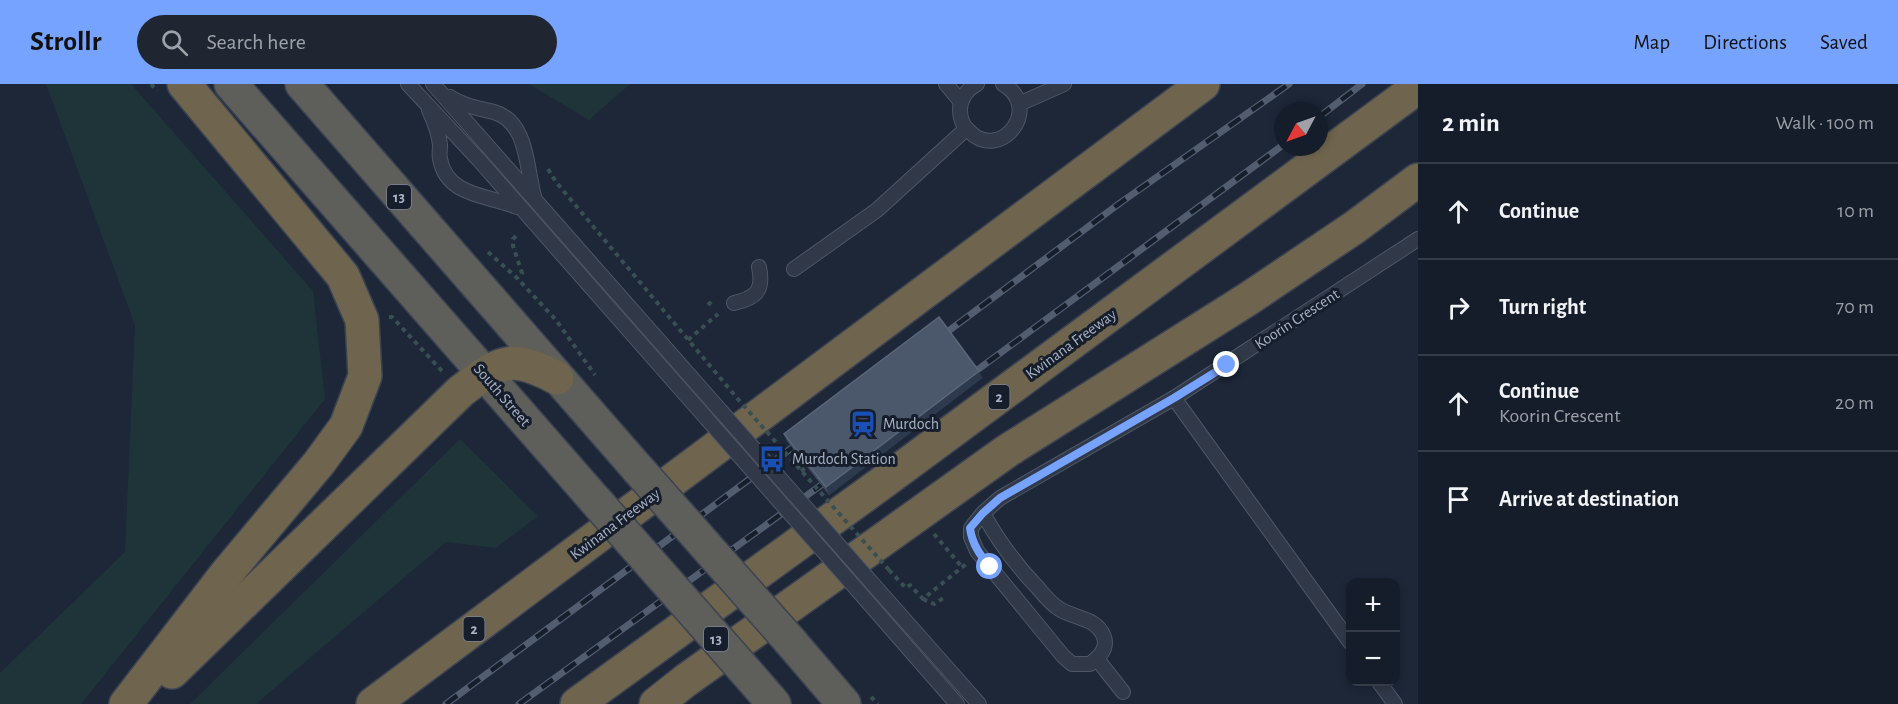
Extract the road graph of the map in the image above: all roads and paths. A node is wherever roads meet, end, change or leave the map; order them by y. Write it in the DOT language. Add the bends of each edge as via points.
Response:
graph roads {
  1 [pos="184,84"];
  2 [pos="231,84"];
  3 [pos="302,84"];
  4 [pos="408,84"];
  5 [pos="946,84"];
  6 [pos="974,84"];
  7 [pos="1003,84"];
  8 [pos="1064,84"];
  9 [pos="1203,84"];
  10 [pos="435,87"];
  11 [pos="1418,87"];
  12 [pos="961,102"];
  13 [pos="426,103"];
  14 [pos="1019,104"];
  15 [pos="483,110"];
  16 [pos="461,116"];
  17 [pos="449,127"];
  18 [pos="966,129"];
  19 [pos="440,145"];
  20 [pos="524,148"];
  21 [pos="545,163"];
  22 [pos="516,178"];
  23 [pos="1418,180"];
  24 [pos="504,189"];
  25 [pos="481,195"];
  26 [pos="535,200"];
  27 [pos="523,210"];
  28 [pos="516,236"];
  29 [pos="1418,239"];
  30 [pos="759,267"];
  31 [pos="794,269"];
  32 [pos="518,278"];
  33 [pos="712,301"];
  34 [pos="734,303"];
  35 [pos="708,305"];
  36 [pos="718,314"];
  37 [pos="385,317"];
  38 [pos="688,340"];
  39 [pos="443,372"];
  40 [pos="484,374"];
  41 [pos="557,378"];
  42 [pos="1174,398"];
  43 [pos="813,462"];
  44 [pos="801,471"];
  45 [pos="983,513"];
  46 [pos="928,527"];
  47 [pos="980,554"];
  48 [pos="962,567"];
  49 [pos="945,597"];
  50 [pos="923,599"];
  51 [pos="1346,636"];
  52 [pos="1096,659"];
  53 [pos="1382,686"];
  54 [pos="1123,692"];
  55 [pos="126,704"];
  56 [pos="139,704"];
  57 [pos="373,704"];
  58 [pos="577,704"];
  59 [pos="656,704"];
  60 [pos="774,704"];
  61 [pos="844,704"];
  62 [pos="957,704"];
  63 [pos="979,704"];
  64 [pos="1395,704"];
  1 -- 55 [label="highway" via="344,276 362,320 365,376 339,436"];
  2 -- 40 [label="highway, South Street / 13"];
  3 -- 41 [label="highway, 13"];
  4 -- 13 [label="lane"];
  5 -- 12 [label="lane"];
  6 -- 12 [label="lane"];
  7 -- 14 [label="lane"];
  8 -- 14 [label="lane"];
  9 -- 57 [label="highway, Kwinana Freeway / 2"];
  10 -- 15 [label="lane" via="458,102"];
  10 -- 16 [label="lane"];
  11 -- 58 [label="highway, Kwinana Freeway / 2"];
  12 -- 18 [label="lane"];
  13 -- 17 [label="lane"];
  13 -- 19 [label="lane"];
  14 -- 18 [label="lane" via="1017,123 1003,138 983,140"];
  15 -- 16 [label="lane"];
  15 -- 20 [label="lane" via="506,118 518,131"];
  16 -- 17 [label="lane"];
  16 -- 22 [label="lane"];
  17 -- 19 [label="lane"];
  17 -- 24 [label="lane"];
  18 -- 31 [label="lane" via="877,210"];
  19 -- 25 [label="lane" via="441,163 449,180 458,188"];
  20 -- 22 [label="lane" via="524,160"];
  20 -- 26 [label="lane"];
  21 -- 38 [label="path" via="556,182"];
  22 -- 24 [label="lane"];
  22 -- 26 [label="lane"];
  23 -- 59 [label="highway" via="1248,299 1007,451"];
  24 -- 25 [label="lane"];
  24 -- 27 [label="lane"];
  25 -- 27 [label="lane"];
  26 -- 63 [label="lane, bridge"];
  27 -- 62 [label="lane, bridge"];
  28 -- 32 [label="path" via="513,246 522,273"];
  29 -- 42 [label="lane, Koorin Crescent"];
  30 -- 34 [label="lane" via="759,288 753,296"];
  33 -- 35 [label="path"];
  36 -- 38 [label="path"];
  37 -- 39 [label="path" via="392,318"];
  38 -- 44 [label="path, bridge"];
  40 -- 41 [label="highway" via="517,362"];
  40 -- 56 [label="highway" via="461,391"];
  40 -- 60 [label="highway, South Street / 13, bridge"];
  41 -- 61 [label="highway, 13, bridge"];
  42 -- 45 [label="lane, Koorin Crescent" via="1000,498"];
  42 -- 51 [label="lane"];
  43 -- 44 [label="path, bridge"];
  44 -- 50 [label="path, bridge" via="906,588 910,585"];
  45 -- 47 [label="lane" via="970,528"];
  45 -- 52 [label="lane" via="1010,556 1052,604 1087,619 1100,630 1105,645"];
  46 -- 48 [label="path"];
  47 -- 48 [label="path"];
  47 -- 52 [label="lane" via="1067,660 1084,665"];
  48 -- 50 [label="path"];
  49 -- 50 [label="path" via="934,603"];
  52 -- 54 [label="lane"];
  53 -- 64 [label="lane"];
}
